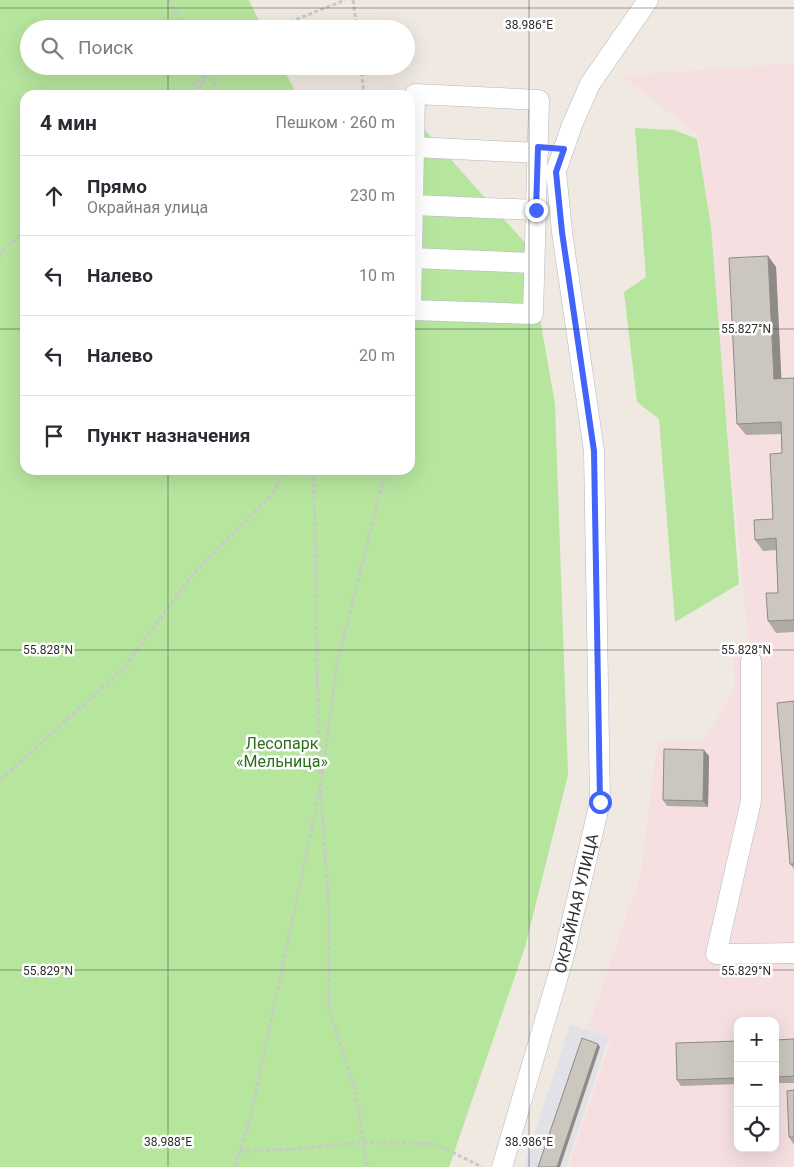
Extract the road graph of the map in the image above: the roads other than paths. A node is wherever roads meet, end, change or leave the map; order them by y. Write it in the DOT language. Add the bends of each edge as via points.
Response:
graph roads {
  1 [pos="648,0"];
  2 [pos="415,94"];
  3 [pos="415,147"];
  4 [pos="564,149"];
  5 [pos="538,150"];
  6 [pos="415,205"];
  7 [pos="536,210"];
  8 [pos="415,258"];
  9 [pos="534,263"];
  10 [pos="415,310"];
  11 [pos="751,661"];
  12 [pos="794,953"];
  13 [pos="502,1167"];
  1 -- 4 [label="street, ОКРАЙНАЯ УЛИЦА" via="590,84"];
  2 -- 5 [label="street" via="539,100"];
  3 -- 5 [label="street"];
  4 -- 5 [label="street"];
  4 -- 13 [label="street, ОКРАЙНАЯ УЛИЦА" via="556,172 594,451 600,802 563,959"];
  5 -- 7 [label="street"];
  6 -- 7 [label="street"];
  7 -- 9 [label="street"];
  8 -- 9 [label="street"];
  9 -- 10 [label="street" via="533,314"];
  11 -- 12 [label="street" via="751,801 716,954"];
}
